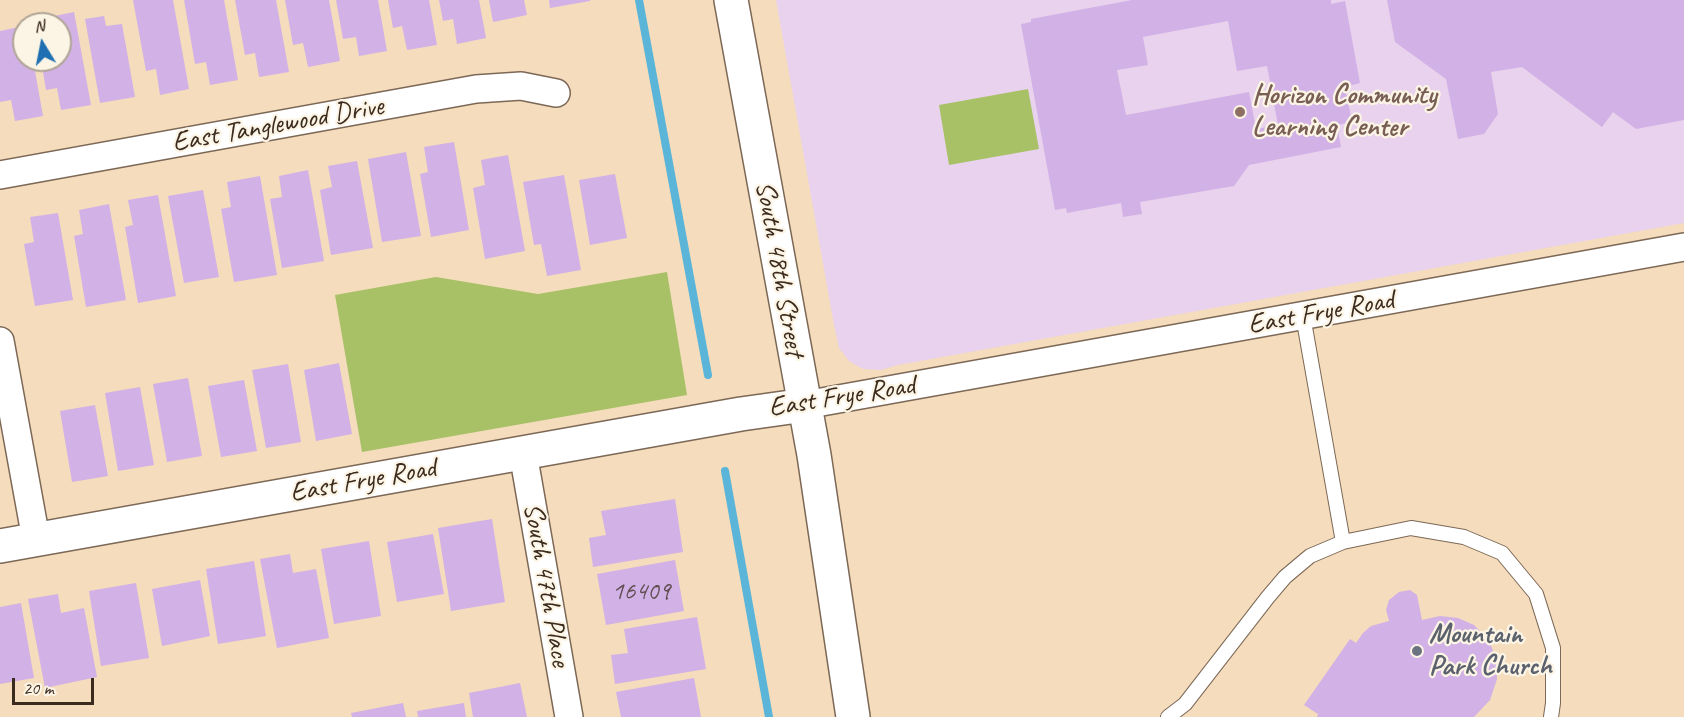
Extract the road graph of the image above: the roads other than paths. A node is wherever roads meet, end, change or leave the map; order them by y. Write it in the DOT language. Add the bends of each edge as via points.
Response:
graph roads {
  1 [pos="731,0"];
  2 [pos="556,93"];
  3 [pos="0,175"];
  4 [pos="1684,247"];
  5 [pos="1303,316"];
  6 [pos="0,341"];
  7 [pos="805,405"];
  8 [pos="523,453"];
  9 [pos="36,539"];
  10 [pos="1343,542"];
  11 [pos="0,546"];
  12 [pos="569,717"];
  13 [pos="853,717"];
  14 [pos="1168,717"];
  15 [pos="1551,717"];
  1 -- 7 [label="street, South 48th Street"];
  2 -- 3 [label="street, East Tanglewood Drive" via="521,86 476,89"];
  4 -- 5 [label="street, East Frye Road"];
  5 -- 7 [label="street, East Frye Road"];
  5 -- 10 [label="lane"];
  6 -- 9 [label="street"];
  7 -- 8 [label="street, East Frye Road"];
  7 -- 13 [label="street, South 48th Street"];
  8 -- 9 [label="street, East Frye Road"];
  8 -- 12 [label="street, South 47th Place"];
  9 -- 11 [label="street, East Frye Road"];
  10 -- 14 [label="lane" via="1310,556 1285,577 1185,704"];
  10 -- 15 [label="lane" via="1411,528 1464,537 1502,553 1536,594 1553,648"];
}
